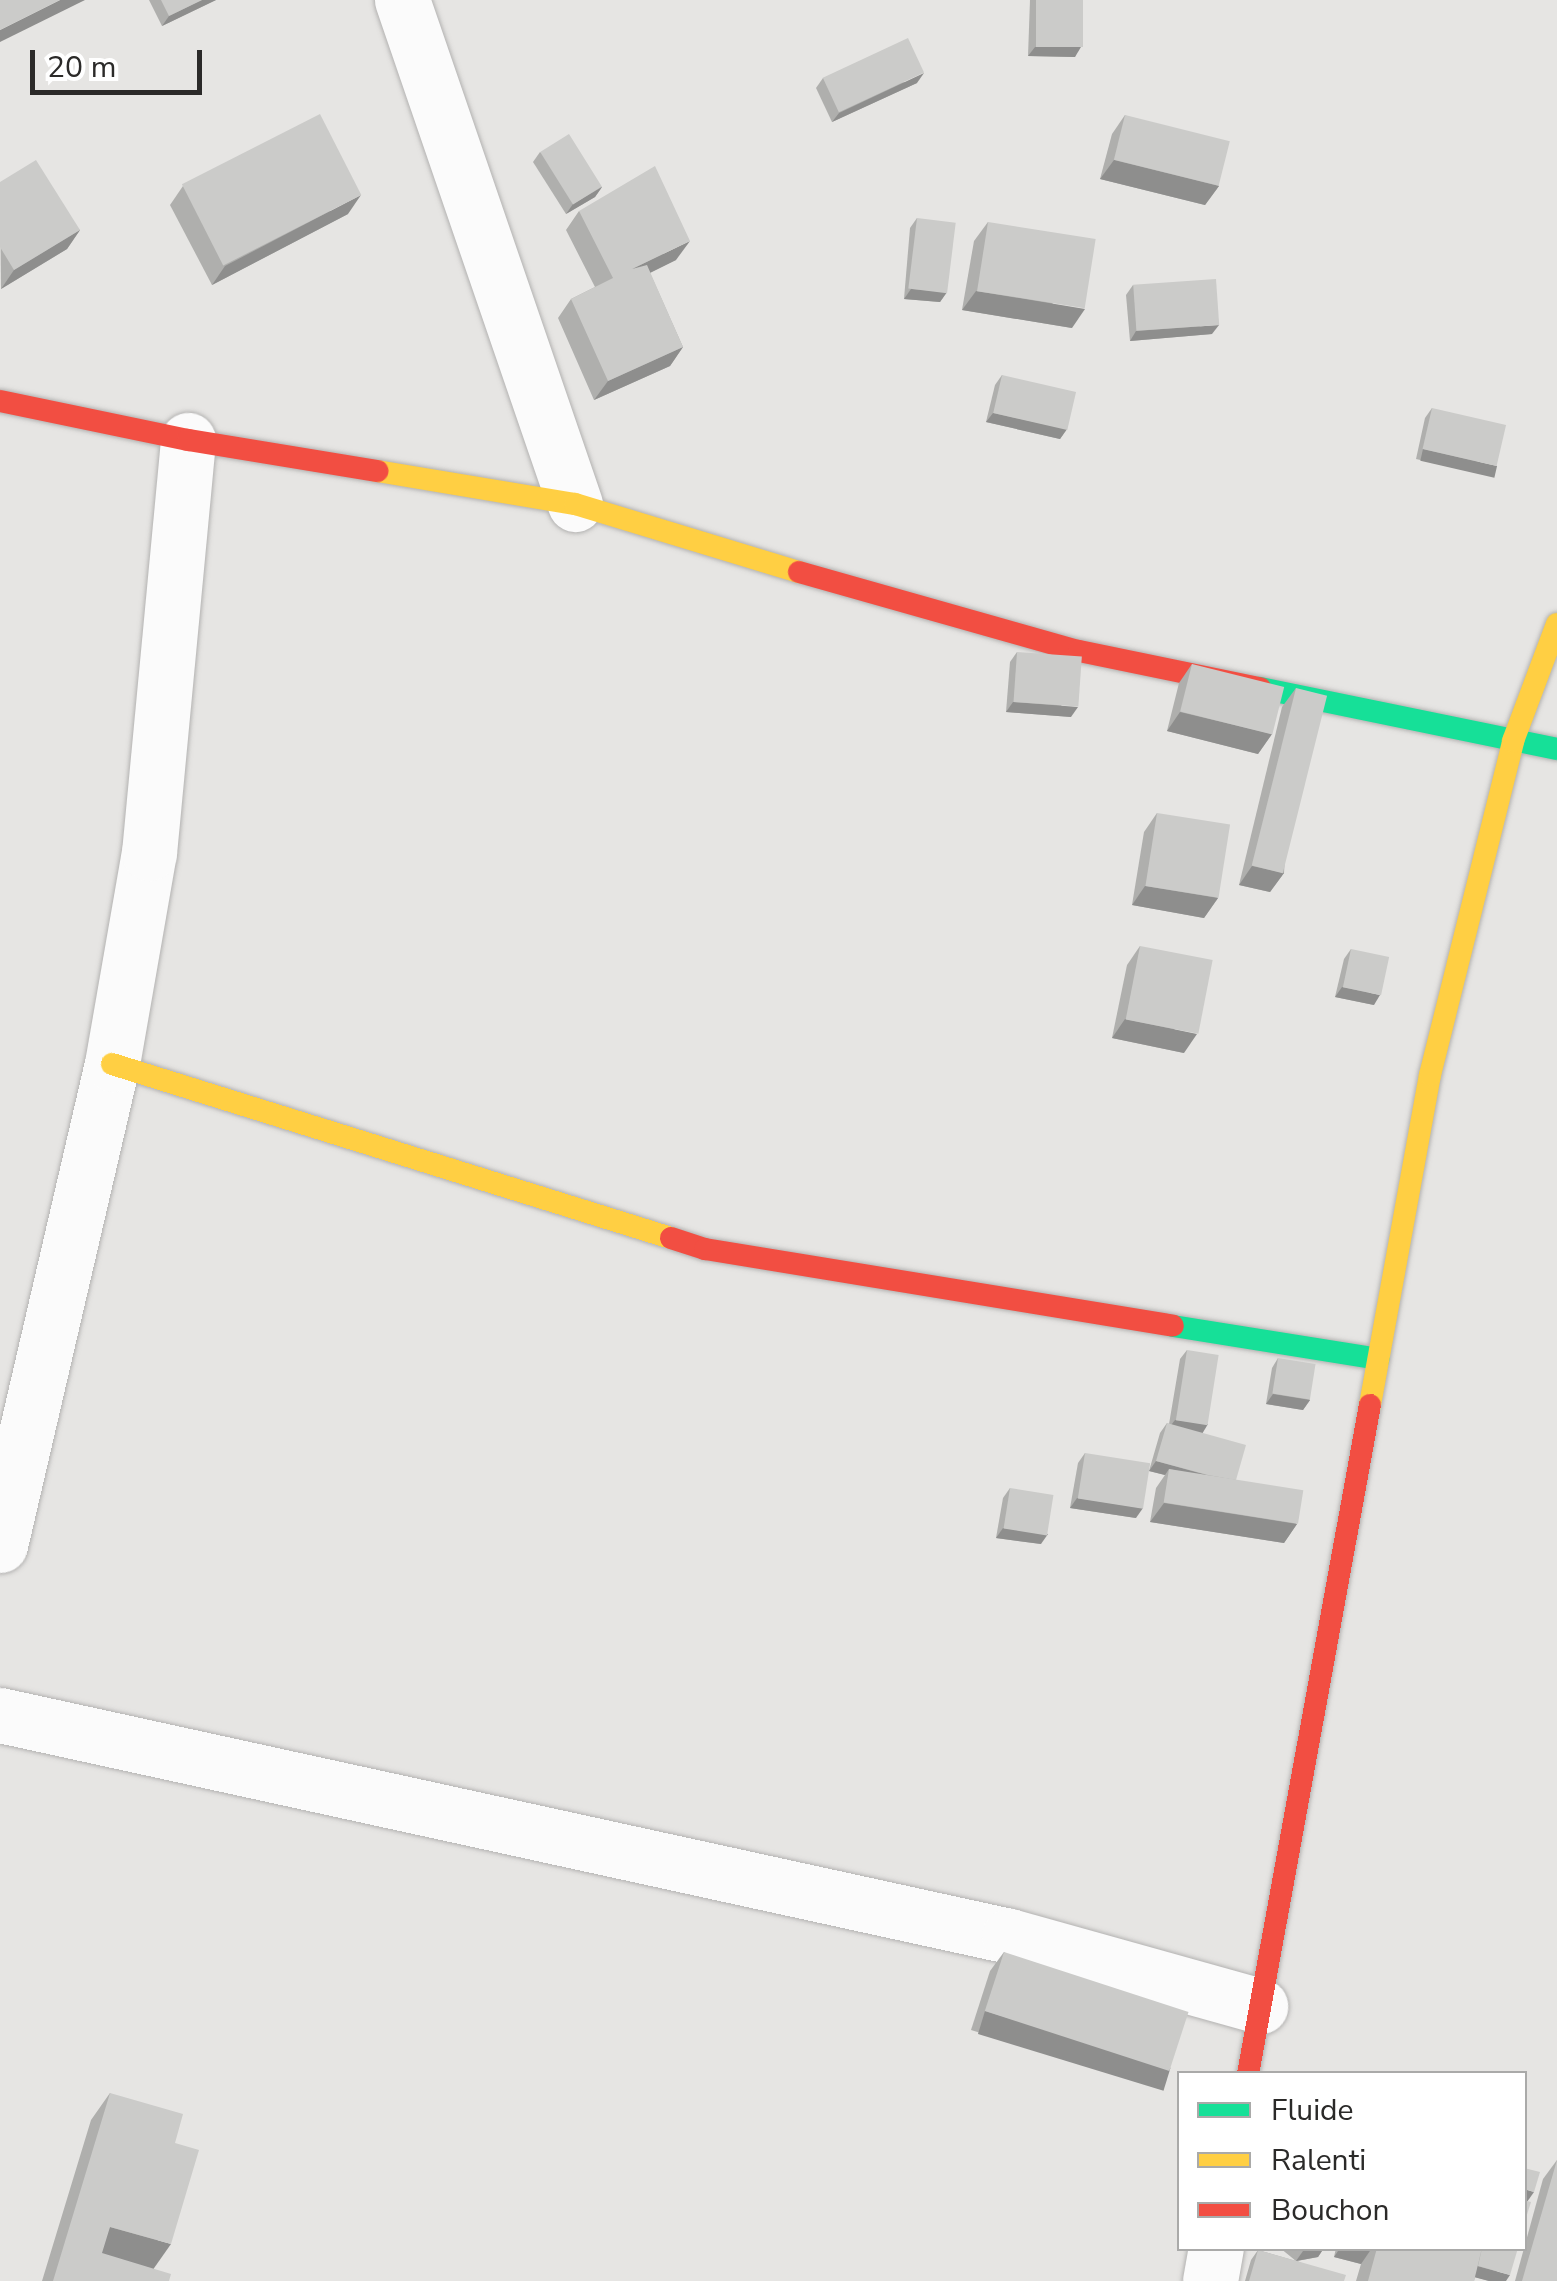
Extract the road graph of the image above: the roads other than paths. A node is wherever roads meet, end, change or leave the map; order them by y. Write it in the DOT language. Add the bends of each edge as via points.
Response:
graph roads {
  1 [pos="402,0"];
  2 [pos="0,400"];
  3 [pos="188,440"];
  4 [pos="575,504"];
  5 [pos="1557,624"];
  6 [pos="1513,741"];
  7 [pos="1557,749"];
  8 [pos="112,1064"];
  9 [pos="1378,1360"];
  10 [pos="0,1545"];
  11 [pos="0,1716"];
  12 [pos="1260,2006"];
  13 [pos="1249,2071"];
  14 [pos="1215,2251"];
  15 [pos="1210,2281"];
  1 -- 4 [label="street"];
  2 -- 3 [label="street"];
  3 -- 4 [label="street"];
  3 -- 8 [label="street" via="149,854"];
  4 -- 6 [label="street" via="1080,651"];
  5 -- 6 [label="street"];
  6 -- 7 [label="street"];
  6 -- 9 [label="street" via="1430,1075"];
  8 -- 9 [label="street" via="705,1249"];
  8 -- 10 [label="street"];
  9 -- 12 [label="street"];
  11 -- 12 [label="street" via="1010,1936"];
  12 -- 13 [label="street"];
  14 -- 15 [label="street"];
}
